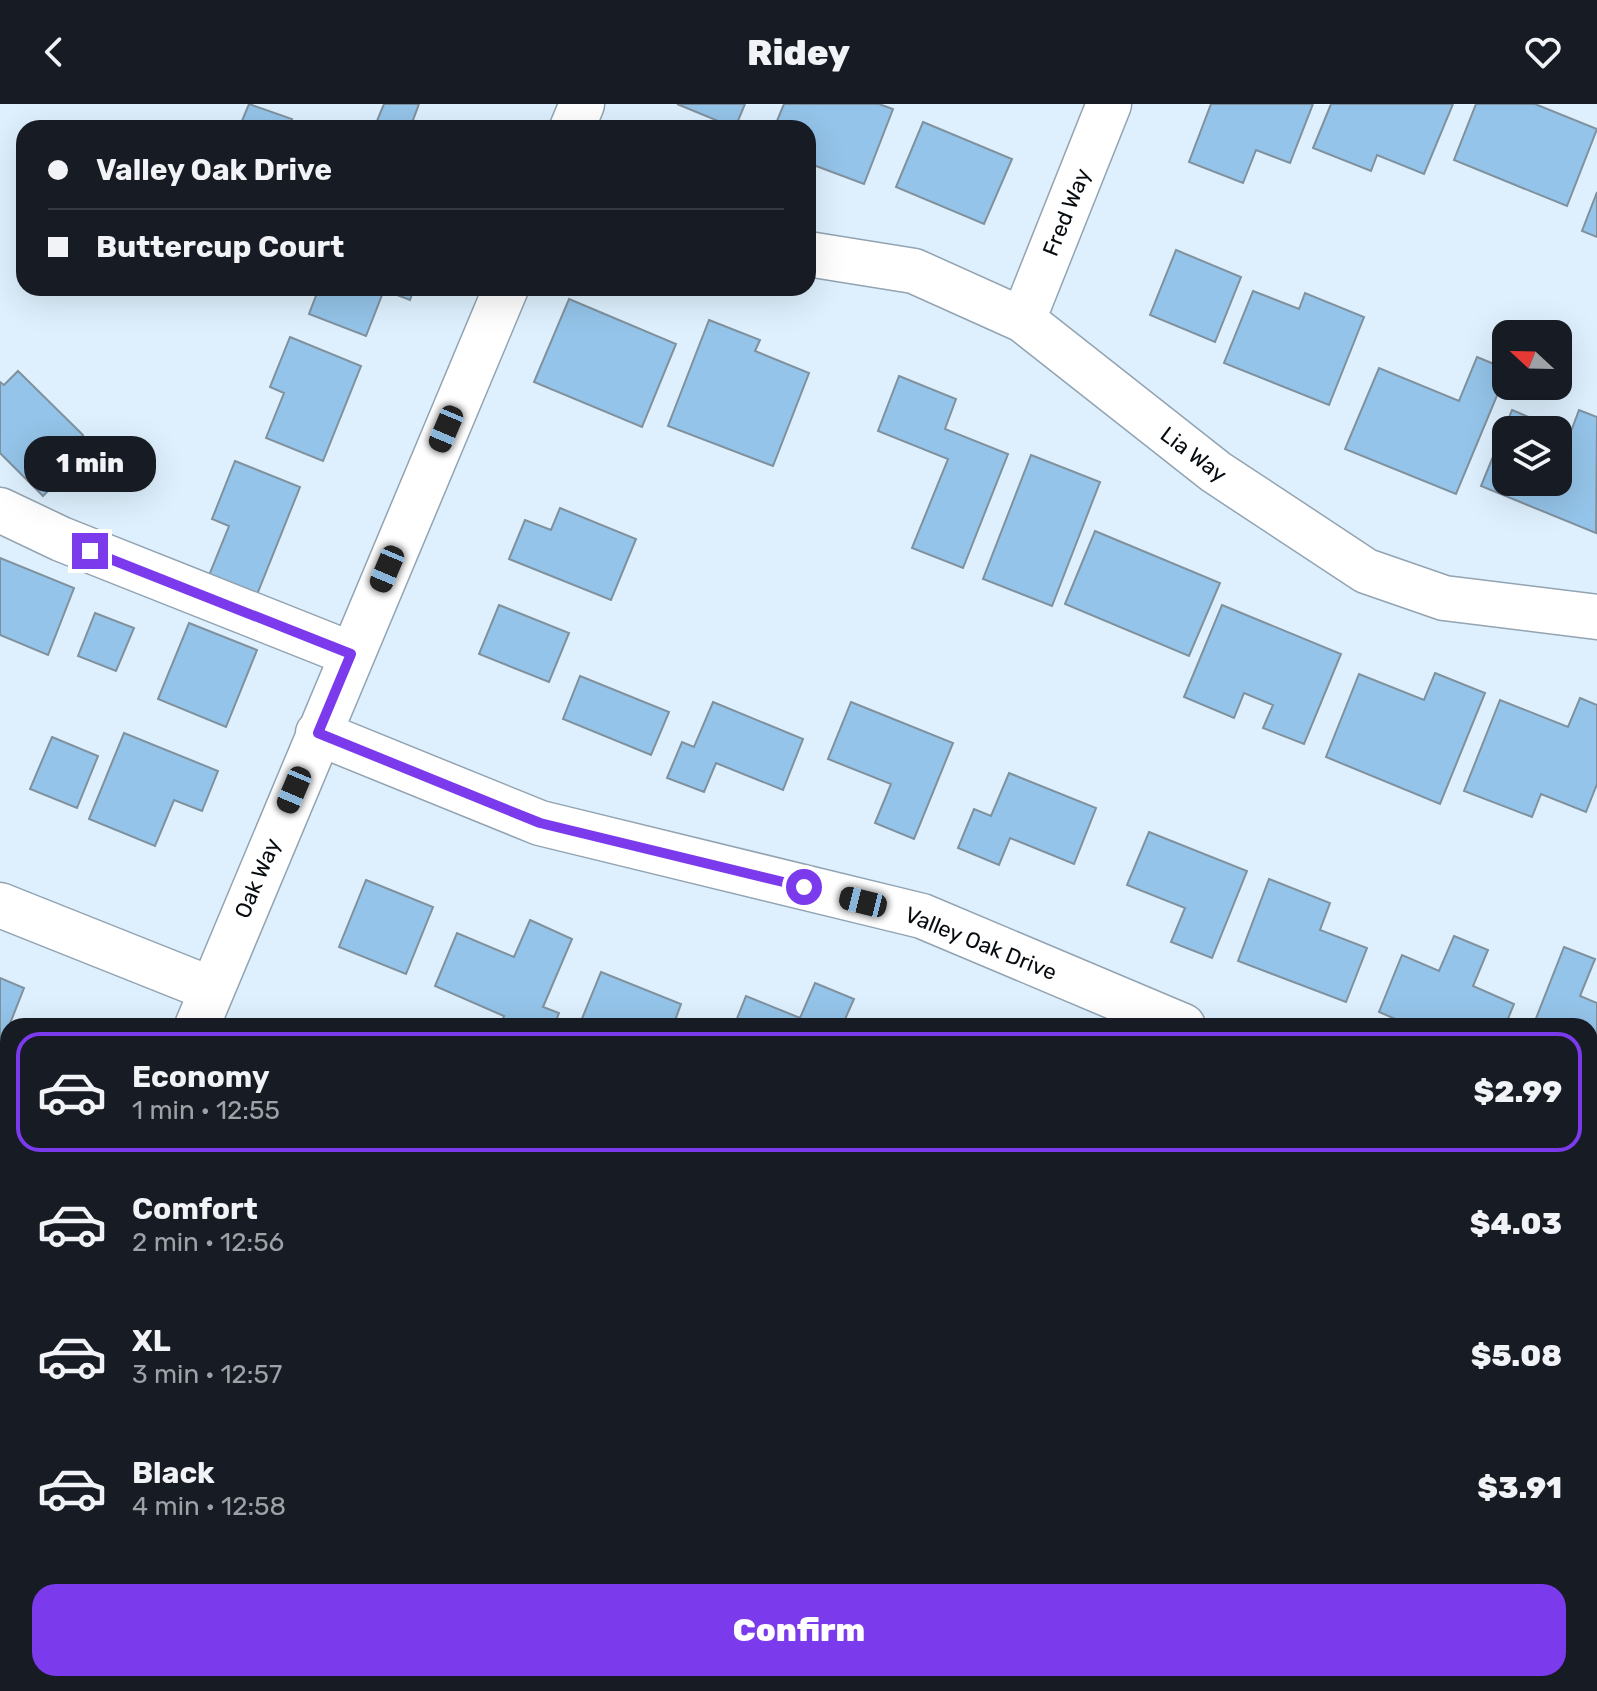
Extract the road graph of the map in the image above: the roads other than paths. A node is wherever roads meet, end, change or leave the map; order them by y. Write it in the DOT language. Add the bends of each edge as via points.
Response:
graph roads {
  1 [pos="1109,104"];
  2 [pos="816,255"];
  3 [pos="503,296"];
  4 [pos="1023,320"];
  5 [pos="0,510"];
  6 [pos="1597,617"];
  7 [pos="351,654"];
  8 [pos="318,733"];
  9 [pos="0,905"];
  10 [pos="204,1008"];
  11 [pos="1164,1018"];
  1 -- 4 [label="street, Fred Way"];
  2 -- 4 [label="street, Lia Way" via="914,271"];
  3 -- 7 [label="street, Oak Way"];
  4 -- 6 [label="street, Lia Way" via="1216,472 1366,571 1444,598"];
  5 -- 7 [label="street"];
  7 -- 8 [label="street, Oak Way"];
  8 -- 10 [label="street, Oak Way"];
  8 -- 11 [label="street, Valley Oak Drive" via="540,823 922,916"];
  9 -- 10 [label="street"];
}
